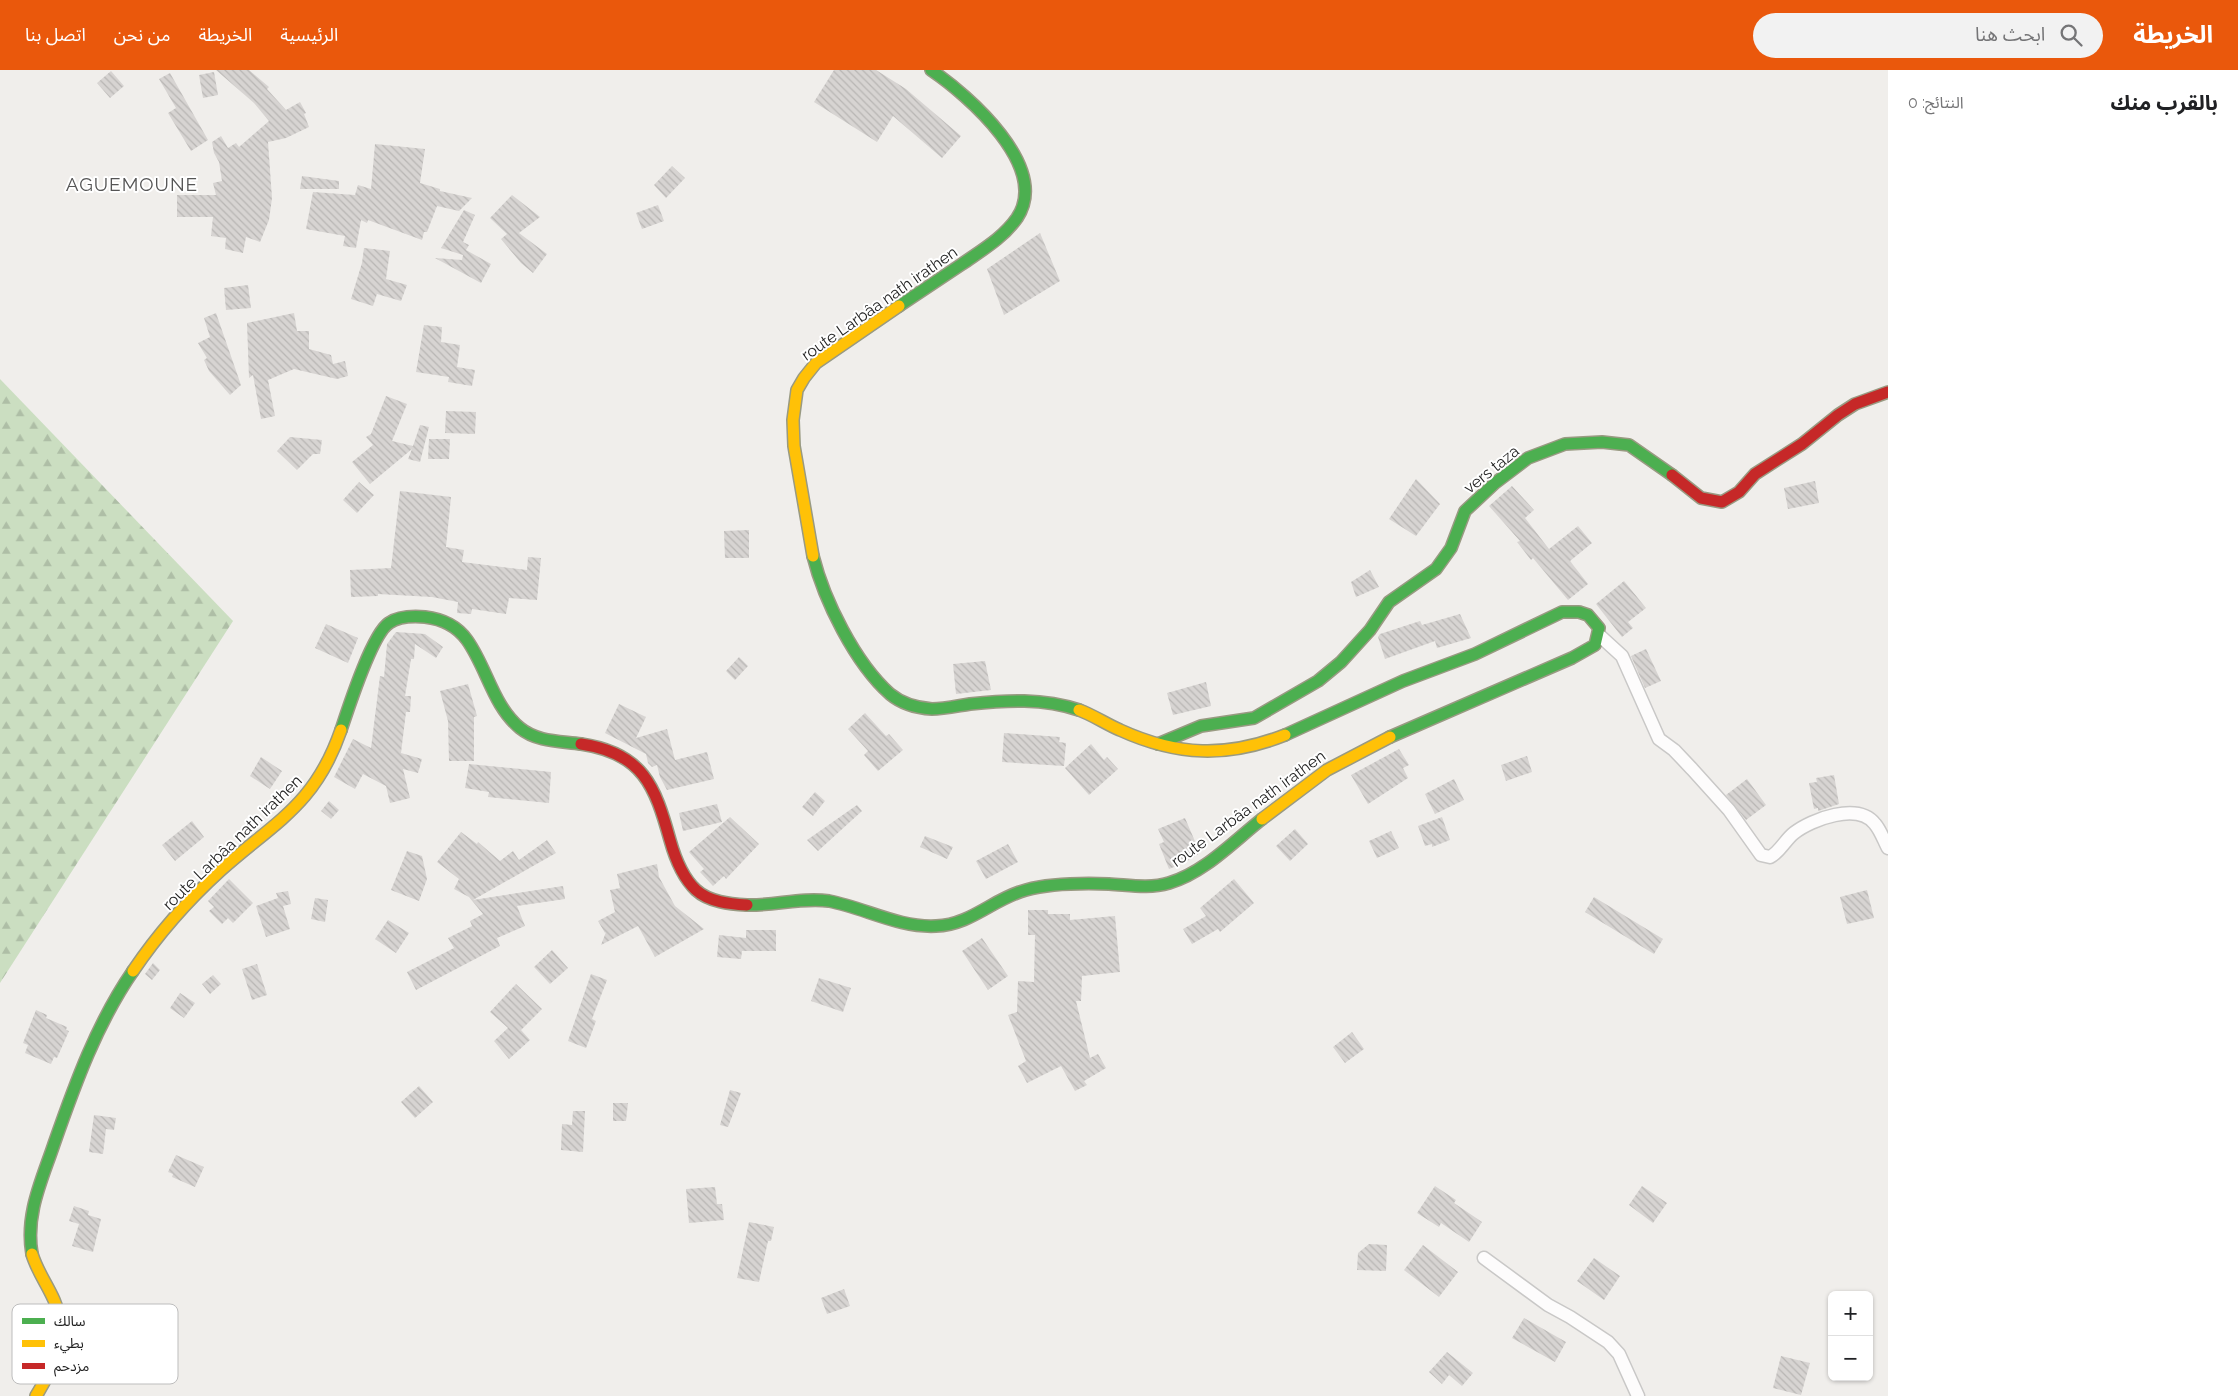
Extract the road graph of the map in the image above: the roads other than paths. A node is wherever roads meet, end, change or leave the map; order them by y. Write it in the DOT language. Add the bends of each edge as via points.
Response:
graph roads {
  1 [pos="931,70"];
  2 [pos="1888,392"];
  3 [pos="1599,635"];
  4 [pos="1158,744"];
  5 [pos="1888,848"];
  6 [pos="1484,1258"];
  7 [pos="55,1304"];
  8 [pos="44,1384"];
  9 [pos="36,1396"];
  10 [pos="1638,1396"];
  1 -- 4 [label="main road, route Larbâa nath irathen" via="984,113 1000,134 1021,168 1024,205 1001,237 823,358 805,375 796,394 794,418 806,529 816,569 863,663 886,690 903,702 934,709 1015,699 1041,700 1076,709"];
  2 -- 4 [label="main road, vers taza" via="1855,404 1838,415 1802,444 1755,474 1739,492 1722,502 1702,498 1657,462 1629,445 1602,442 1565,444 1528,458 1465,511 1451,548 1436,569 1389,602 1370,630 1318,682 1254,718 1201,726"];
  3 -- 4 [label="main road, route Larbâa nath irathen" via="1591,615 1579,611 1562,612 1462,659 1262,744 1226,751 1195,752"];
  3 -- 5 [label="street" via="1622,656 1660,739 1729,810 1761,854 1770,857 1775,854 1805,824 1849,812 1866,817 1875,824"];
  3 -- 7 [label="main road, route Larbâa nath irathen" via="1595,645 1579,656 1449,710 1346,758 1195,870 1172,883 1152,888 1073,884 1022,890 979,915 957,924 936,927 911,926 832,902 812,900 758,906 705,897 683,875 659,802 649,781 634,766 599,748 532,737 516,725 498,702 473,649 460,630 449,622 434,617 408,616 391,621 381,630 369,656 331,758 318,782 304,799 217,874 171,923 129,978 90,1047 39,1184 33,1209 31,1251"];
  6 -- 10 [label="street" via="1548,1305 1608,1342 1618,1354"];
  8 -- 9 [label="main road, route Larbâa nath irathen"];
}
